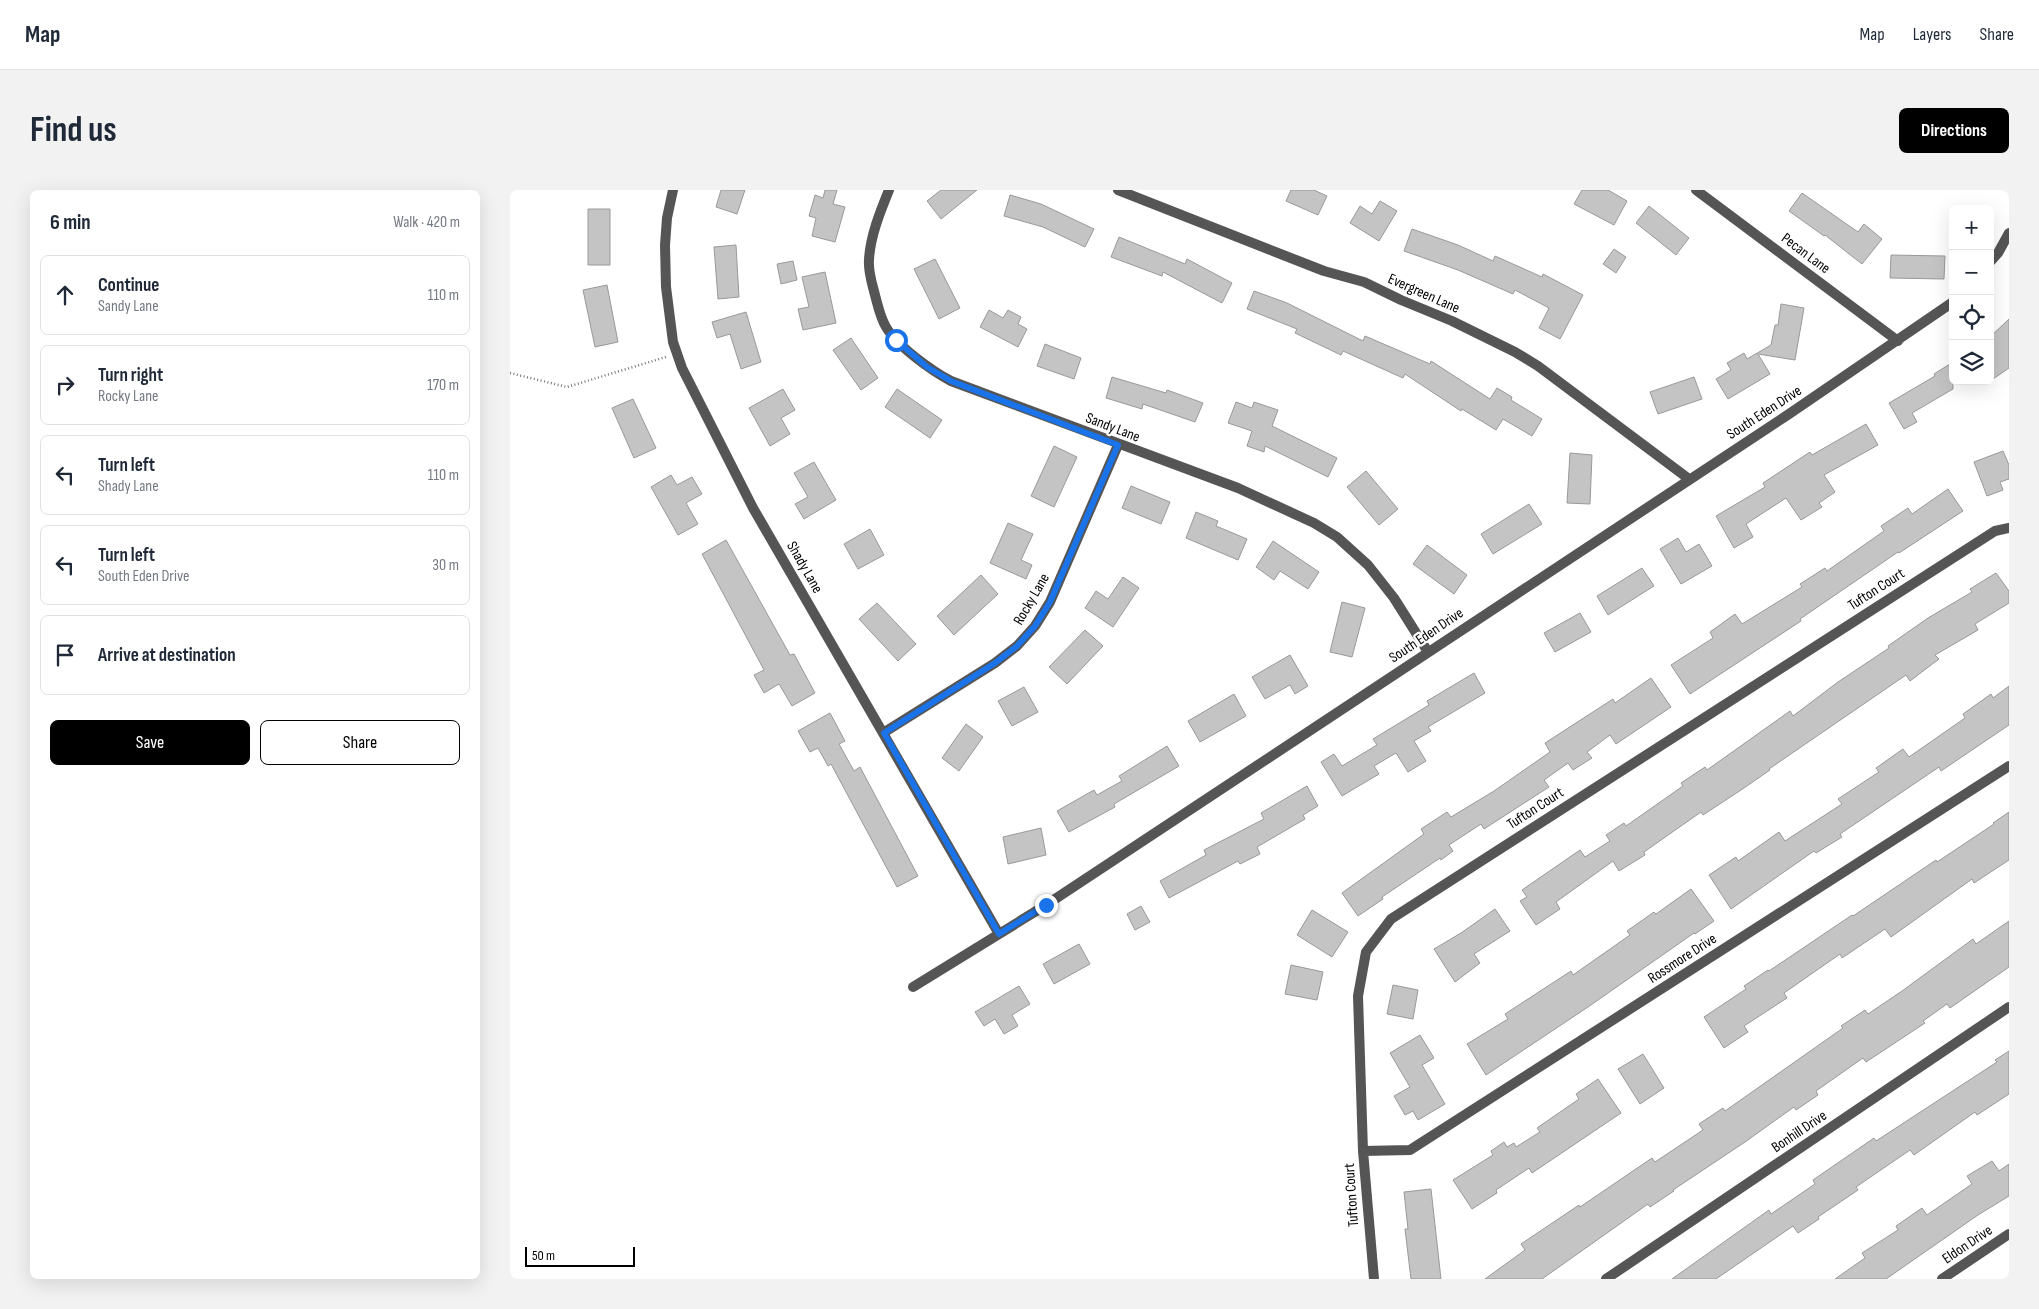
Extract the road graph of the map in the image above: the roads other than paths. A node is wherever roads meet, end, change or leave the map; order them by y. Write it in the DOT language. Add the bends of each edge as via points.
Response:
graph roads {
  1 [pos="673,190"];
  2 [pos="889,190"];
  3 [pos="1118,190"];
  4 [pos="1696,190"];
  5 [pos="2009,233"];
  6 [pos="1994,256"];
  7 [pos="1949,305"];
  8 [pos="1898,341"];
  9 [pos="1118,445"];
  10 [pos="1689,479"];
  11 [pos="2009,528"];
  12 [pos="1428,652"];
  13 [pos="884,733"];
  14 [pos="2009,766"];
  15 [pos="999,934"];
  16 [pos="913,987"];
  17 [pos="2009,1007"];
  18 [pos="1363,1151"];
  19 [pos="2009,1234"];
  20 [pos="1374,1279"];
  21 [pos="1606,1279"];
  22 [pos="1942,1279"];
  1 -- 13 [label="street, Shady Lane" via="667,218 666,279 668,315 677,354 753,508"];
  2 -- 9 [label="street, Sandy Lane" via="877,222 869,263 881,317 896,340 927,367 951,381"];
  3 -- 10 [label="street, Evergreen Lane" via="1324,271 1364,282 1515,352"];
  4 -- 8 [label="street, Pecan Lane"];
  5 -- 6 [label="street"];
  7 -- 8 [label="street, South Eden Drive"];
  8 -- 10 [label="street, South Eden Drive"];
  9 -- 12 [label="street, Sandy Lane" via="1238,488 1326,530 1368,565 1394,598"];
  9 -- 13 [label="street, Rocky Lane" via="1050,602 1035,626 995,663"];
  10 -- 12 [label="street, South Eden Drive"];
  11 -- 18 [label="street, Tufton Court" via="1995,531 1391,919 1366,952 1358,996"];
  12 -- 15 [label="street, South Eden Drive"];
  13 -- 15 [label="street, Shady Lane"];
  14 -- 18 [label="street, Rossmore Drive" via="1410,1150"];
  15 -- 16 [label="street, South Eden Drive"];
  17 -- 21 [label="street, Bonhill Drive"];
  18 -- 20 [label="street, Tufton Court"];
  19 -- 22 [label="street, Eldon Drive"];
}
